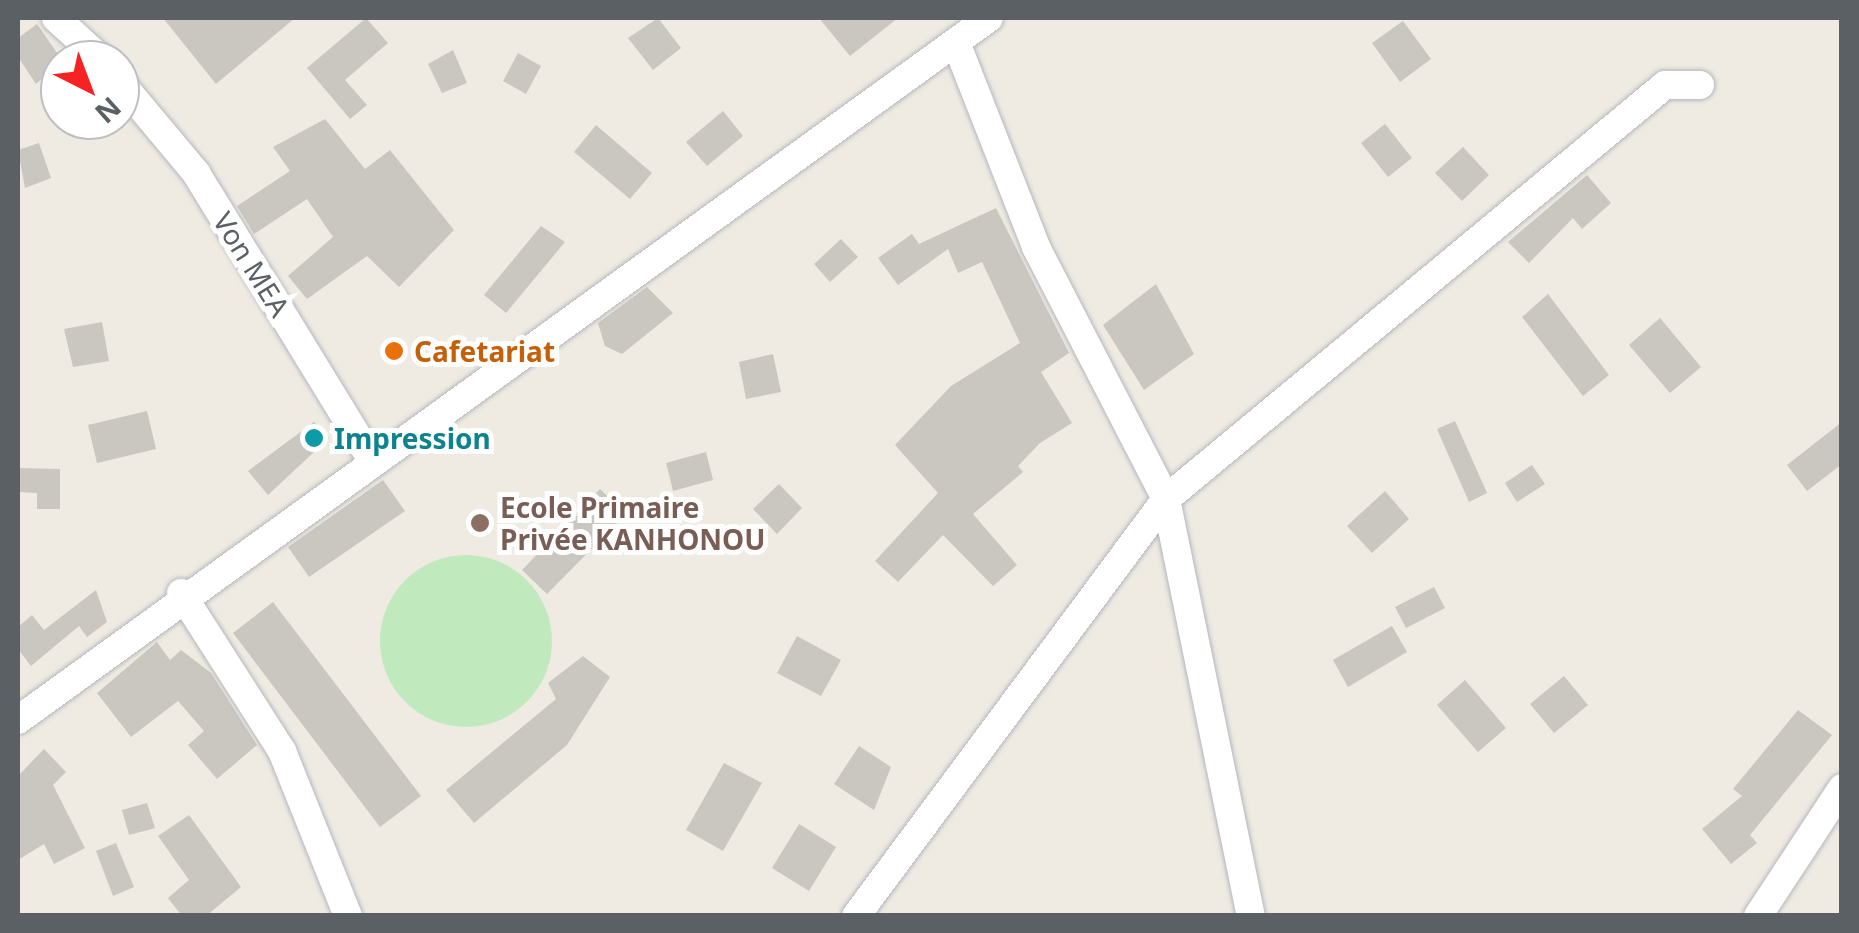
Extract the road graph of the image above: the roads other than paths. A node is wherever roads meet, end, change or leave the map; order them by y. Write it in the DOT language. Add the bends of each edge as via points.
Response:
graph roads {
  1 [pos="56,18"];
  2 [pos="990,18"];
  3 [pos="80,40"];
  4 [pos="957,45"];
  5 [pos="1700,85"];
  6 [pos="140,106"];
  7 [pos="370,457"];
  8 [pos="1166,499"];
  9 [pos="181,593"];
  10 [pos="18,719"];
  11 [pos="1842,788"];
  12 [pos="348,916"];
  13 [pos="856,916"];
  14 [pos="1252,916"];
  15 [pos="1758,916"];
  1 -- 3 [label="street"];
  2 -- 4 [label="street"];
  4 -- 7 [label="street"];
  4 -- 8 [label="street" via="1036,247"];
  5 -- 8 [label="street" via="1665,85"];
  6 -- 7 [label="street, Von MEA" via="196,173"];
  7 -- 9 [label="street"];
  8 -- 13 [label="street"];
  8 -- 14 [label="street"];
  9 -- 10 [label="street"];
  9 -- 12 [label="street" via="282,751"];
  11 -- 15 [label="street"];
}
